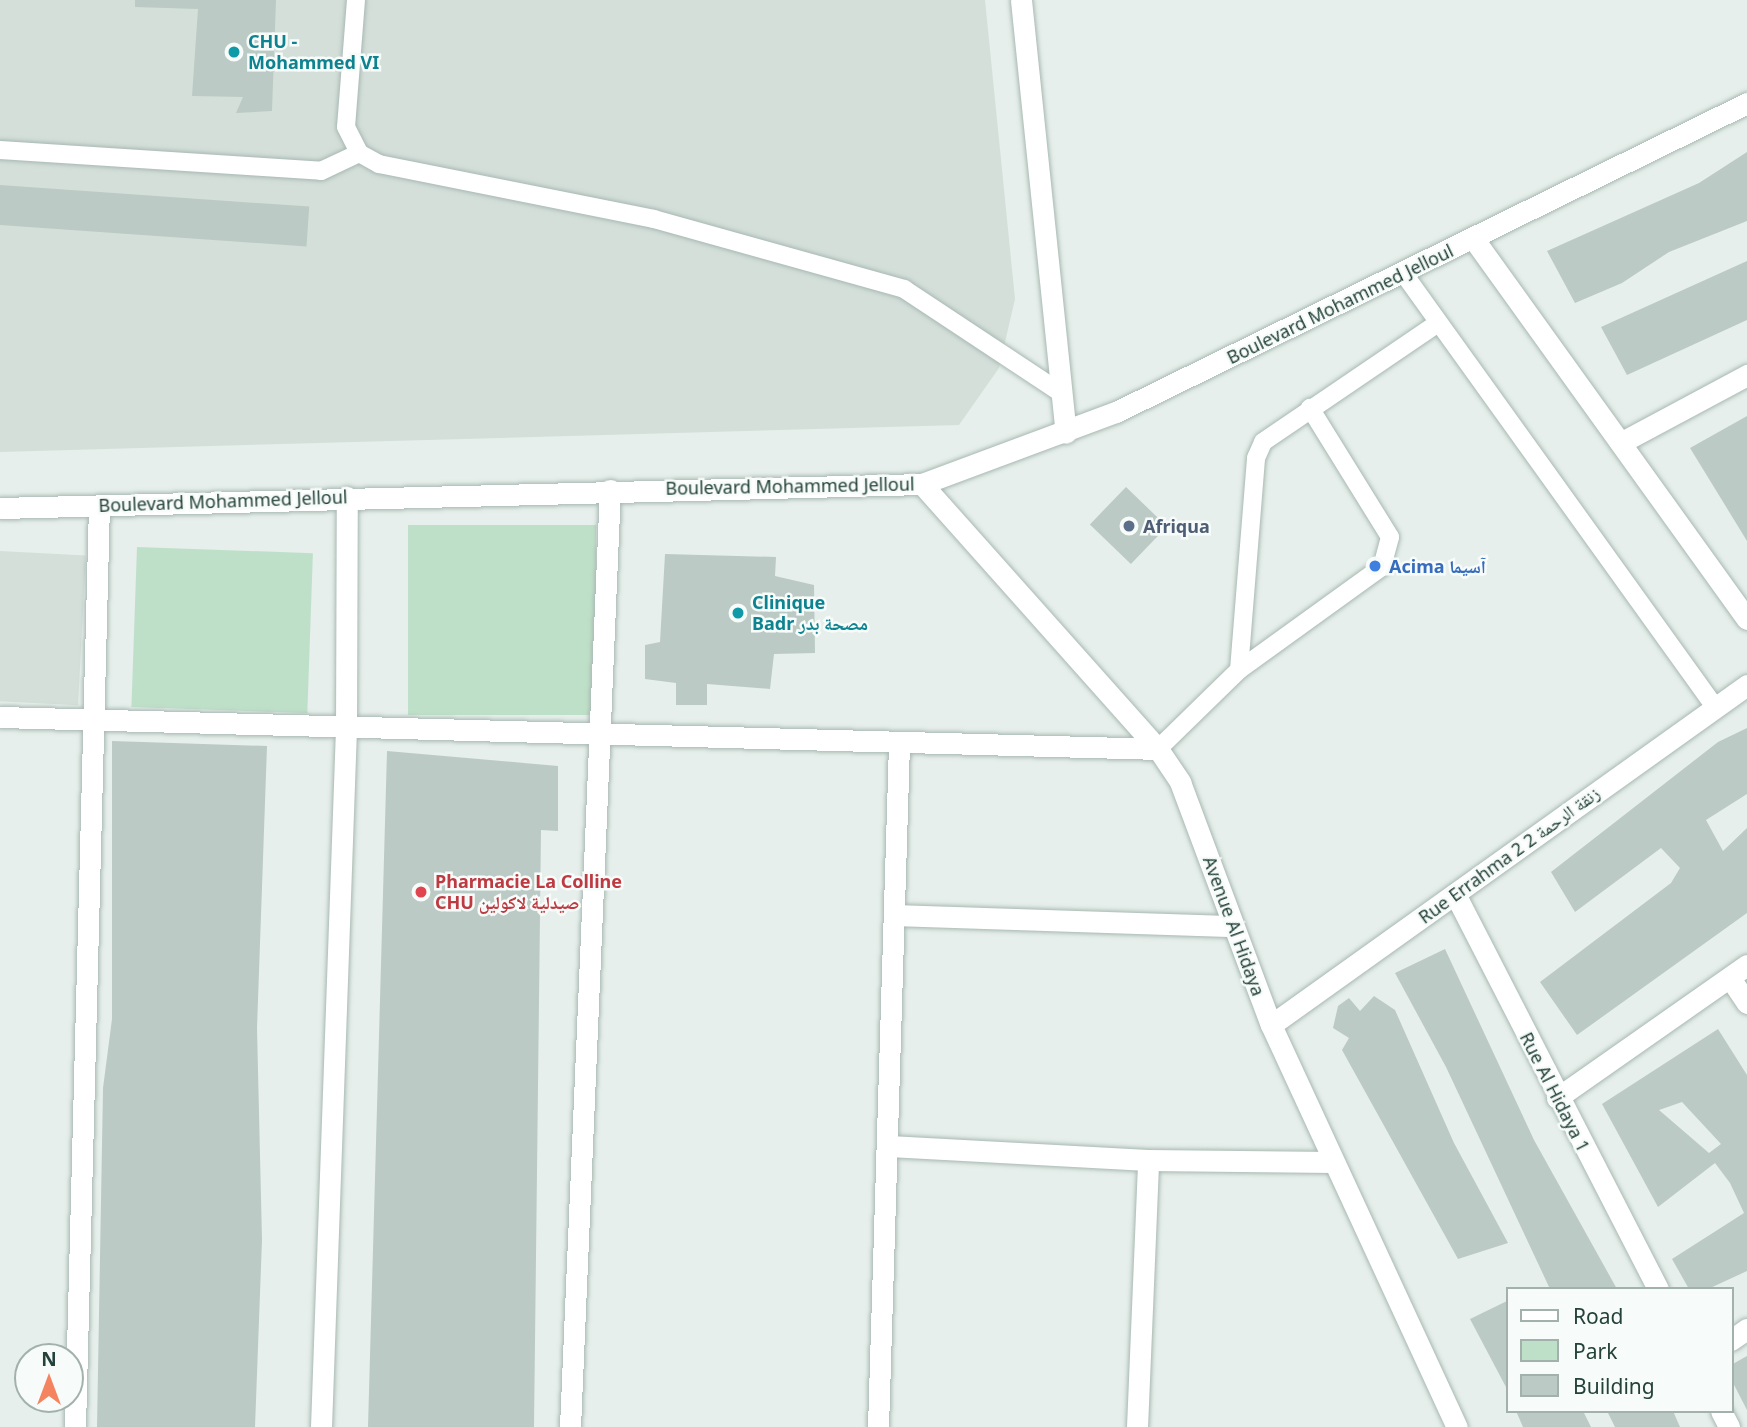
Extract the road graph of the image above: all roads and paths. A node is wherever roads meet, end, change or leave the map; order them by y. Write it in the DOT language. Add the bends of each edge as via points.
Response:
graph roads {
  1 [pos="356,0"];
  2 [pos="1021,0"];
  3 [pos="1747,103"];
  4 [pos="0,150"];
  5 [pos="359,153"];
  6 [pos="1472,238"];
  7 [pos="1404,274"];
  8 [pos="1438,323"];
  9 [pos="1747,375"];
  10 [pos="1058,391"];
  11 [pos="1310,408"];
  12 [pos="1066,433"];
  13 [pos="1622,442"];
  14 [pos="922,484"];
  15 [pos="610,490"];
  16 [pos="347,497"];
  17 [pos="99,506"];
  18 [pos="0,509"];
  19 [pos="1747,619"];
  20 [pos="1239,670"];
  21 [pos="1747,685"];
  22 [pos="1715,708"];
  23 [pos="0,717"];
  24 [pos="96,722"];
  25 [pos="346,730"];
  26 [pos="598,735"];
  27 [pos="899,745"];
  28 [pos="1158,749"];
  29 [pos="1455,894"];
  30 [pos="896,915"];
  31 [pos="1233,926"];
  32 [pos="1747,965"];
  33 [pos="1730,978"];
  34 [pos="1747,1003"];
  35 [pos="1271,1025"];
  36 [pos="1557,1098"];
  37 [pos="889,1146"];
  38 [pos="1148,1160"];
  39 [pos="1332,1162"];
  40 [pos="1657,1287"];
  41 [pos="75,1427"];
  42 [pos="321,1427"];
  43 [pos="570,1427"];
  44 [pos="878,1427"];
  45 [pos="1137,1427"];
  46 [pos="1457,1427"];
  1 -- 5 [label="lane" via="346,127"];
  2 -- 10 [label="street"];
  3 -- 6 [label="street, Boulevard Mohammed Jelloul"];
  4 -- 5 [label="lane" via="321,171"];
  5 -- 10 [label="lane" via="379,164 654,219 893,285 928,302"];
  6 -- 7 [label="street, Boulevard Mohammed Jelloul"];
  6 -- 13 [label="street"];
  7 -- 8 [label="lane"];
  7 -- 12 [label="street, Boulevard Mohammed Jelloul"];
  8 -- 11 [label="lane"];
  8 -- 22 [label="lane"];
  9 -- 13 [label="street"];
  10 -- 12 [label="street"];
  11 -- 20 [label="lane" via="1263,442 1256,458"];
  11 -- 20 [label="lane" via="1390,537 1385,557 1382,567"];
  12 -- 14 [label="street, Boulevard Mohammed Jelloul"];
  13 -- 19 [label="street"];
  14 -- 15 [label="street, Boulevard Mohammed Jelloul"];
  14 -- 28 [label="street, Avenue Al Hidaya"];
  15 -- 16 [label="street, Boulevard Mohammed Jelloul"];
  15 -- 26 [label="street"];
  16 -- 17 [label="street, Boulevard Mohammed Jelloul"];
  16 -- 25 [label="street"];
  17 -- 18 [label="street, Boulevard Mohammed Jelloul"];
  17 -- 24 [label="street"];
  20 -- 28 [label="lane"];
  21 -- 22 [label="street, Rue Errahma 2 2 زنقة الرحمة"];
  22 -- 29 [label="street, Rue Errahma 2 2 زنقة الرحمة"];
  23 -- 24 [label="street"];
  24 -- 25 [label="street"];
  24 -- 41 [label="street"];
  25 -- 26 [label="street"];
  25 -- 42 [label="street"];
  26 -- 27 [label="street"];
  26 -- 43 [label="street"];
  27 -- 28 [label="street"];
  27 -- 30 [label="street"];
  28 -- 31 [label="street, Avenue Al Hidaya" via="1180,782"];
  29 -- 35 [label="street, Rue Errahma 2 2 زنقة الرحمة"];
  29 -- 36 [label="street, Rue Al Hidaya 1"];
  30 -- 31 [label="street"];
  30 -- 37 [label="street"];
  31 -- 35 [label="street, Avenue Al Hidaya"];
  32 -- 33 [label="street"];
  33 -- 34 [label="street"];
  33 -- 36 [label="street"];
  35 -- 39 [label="street, Avenue Al Hidaya"];
  36 -- 40 [label="street, Rue Al Hidaya 1"];
  37 -- 38 [label="street"];
  37 -- 44 [label="street"];
  38 -- 39 [label="street"];
  38 -- 45 [label="street"];
  39 -- 46 [label="street, Avenue Al Hidaya"];
}
